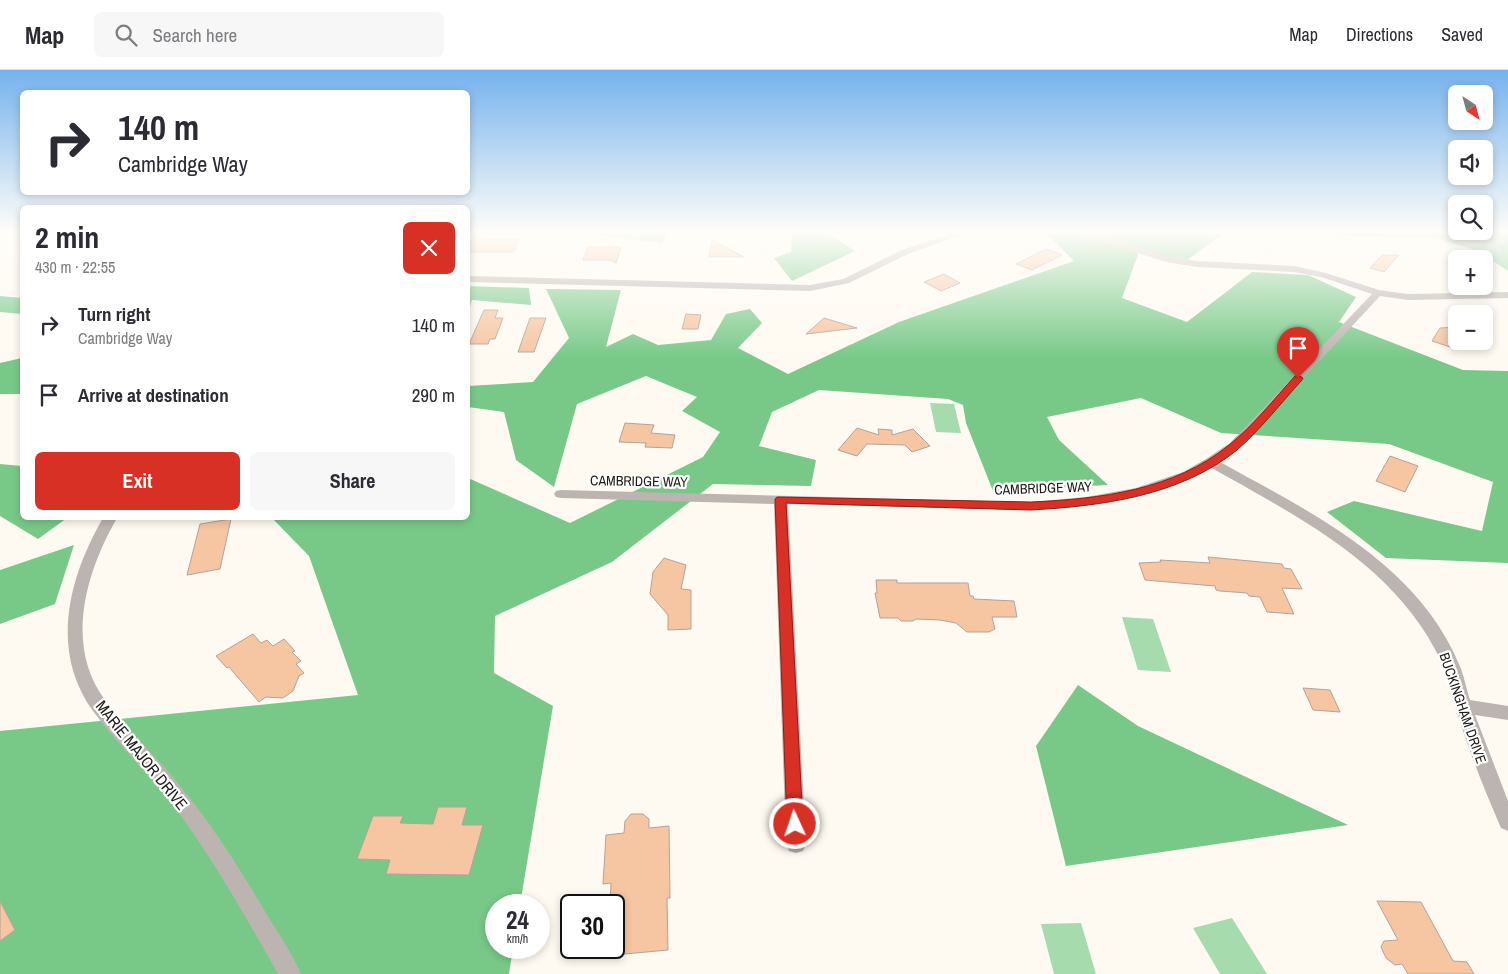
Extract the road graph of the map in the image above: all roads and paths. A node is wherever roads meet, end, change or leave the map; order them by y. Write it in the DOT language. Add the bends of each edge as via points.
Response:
graph roads {
  1 [pos="858,275"];
  2 [pos="1324,275"];
  3 [pos="470,279"];
  4 [pos="1378,294"];
  5 [pos="1508,295"];
  6 [pos="1212,463"];
  7 [pos="561,494"];
  8 [pos="781,499"];
  9 [pos="109,520"];
  10 [pos="1464,706"];
  11 [pos="1508,713"];
  12 [pos="1508,822"];
  13 [pos="796,844"];
  14 [pos="290,974"];
  1 -- 3 [label="street" via="846,281 810,288"];
  2 -- 4 [label="street"];
  4 -- 5 [label="street" via="1408,297"];
  4 -- 6 [label="street, CAMBRIDGE WAY" via="1234,446"];
  6 -- 8 [label="street, CAMBRIDGE WAY" via="1188,476 1150,489 1106,500 1070,504 1001,506"];
  6 -- 10 [label="street, BUCKINGHAM DRIVE" via="1332,532 1395,584 1436,635 1450,662"];
  7 -- 8 [label="street, CAMBRIDGE WAY"];
  8 -- 13 [label="street"];
  9 -- 14 [label="street, MARIE MAJOR DRIVE" via="84,567 76,599 76,650 84,677 97,703 181,800 240,889"];
  10 -- 11 [label="street"];
  10 -- 12 [label="street, BUCKINGHAM DRIVE" via="1489,783"];
}
